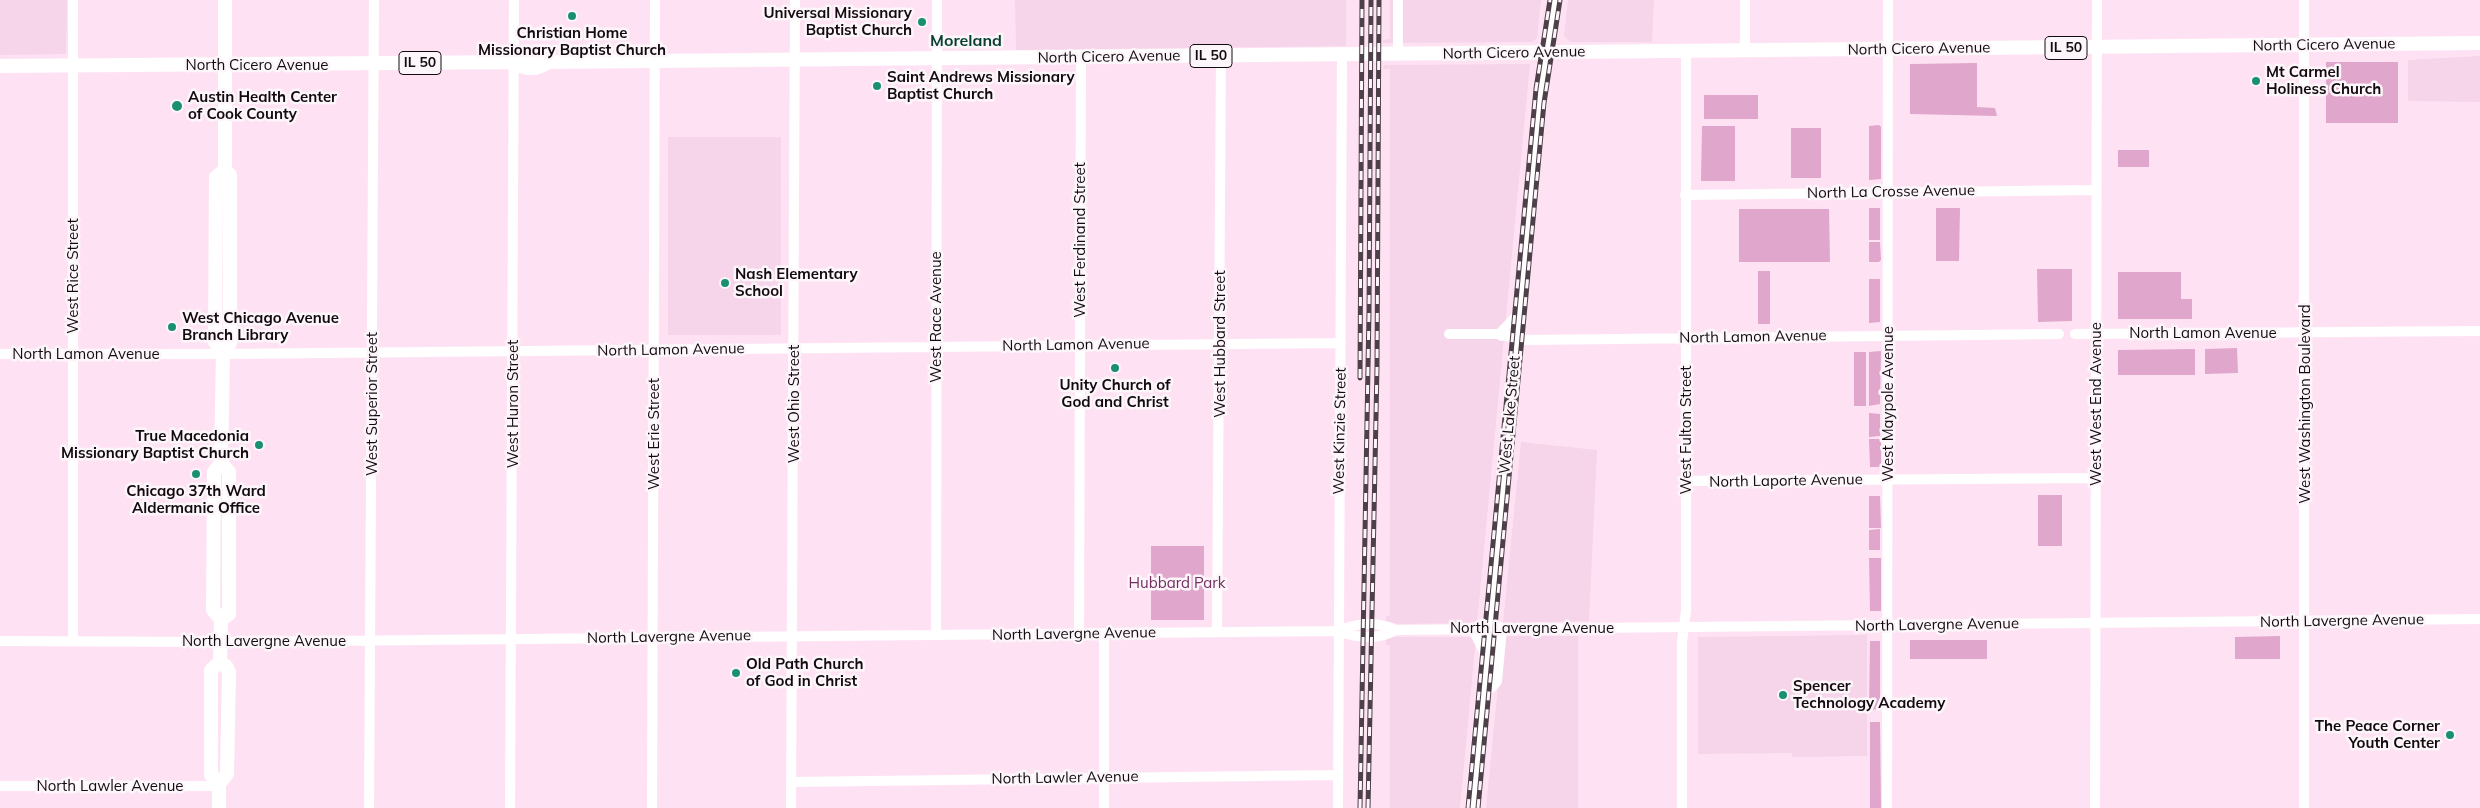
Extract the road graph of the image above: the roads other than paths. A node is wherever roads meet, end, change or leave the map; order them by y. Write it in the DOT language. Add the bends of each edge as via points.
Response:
graph roads {
  1 [pos="73,0"];
  2 [pos="225,0"];
  3 [pos="374,0"];
  4 [pos="514,0"];
  5 [pos="655,0"];
  6 [pos="795,0"];
  7 [pos="937,0"];
  8 [pos="1398,0"];
  9 [pos="1546,0"];
  10 [pos="1555,0"];
  11 [pos="1562,0"];
  12 [pos="1745,0"];
  13 [pos="1888,0"];
  14 [pos="2096,0"];
  15 [pos="2304,0"];
  16 [pos="1552,23"];
  17 [pos="2480,43"];
  18 [pos="2304,45"];
  19 [pos="2096,47"];
  20 [pos="1888,49"];
  21 [pos="1686,51"];
  22 [pos="1745,51"];
  23 [pos="1543,53"];
  24 [pos="1342,54"];
  25 [pos="1398,54"];
  26 [pos="1221,56"];
  27 [pos="1080,57"];
  28 [pos="936,58"];
  29 [pos="795,60"];
  30 [pos="654,61"];
  31 [pos="514,62"];
  32 [pos="374,64"];
  33 [pos="225,65"];
  34 [pos="0,66"];
  35 [pos="73,66"];
  36 [pos="2096,190"];
  37 [pos="1888,192"];
  38 [pos="1685,195"];
  39 [pos="1520,315"];
  40 [pos="2480,331"];
  41 [pos="2305,332"];
  42 [pos="1449,334"];
  43 [pos="1502,334"];
  44 [pos="2059,334"];
  45 [pos="2075,334"];
  46 [pos="2096,334"];
  47 [pos="1888,336"];
  48 [pos="1685,338"];
  49 [pos="1518,340"];
  50 [pos="1342,343"];
  51 [pos="1220,344"];
  52 [pos="1080,345"];
  53 [pos="936,347"];
  54 [pos="794,348"];
  55 [pos="654,350"];
  56 [pos="513,351"];
  57 [pos="372,353"];
  58 [pos="0,354"];
  59 [pos="73,354"];
  60 [pos="223,354"];
  61 [pos="2096,478"];
  62 [pos="1888,480"];
  63 [pos="1686,482"];
  64 [pos="1496,569"];
  65 [pos="2480,619"];
  66 [pos="2304,621"];
  67 [pos="2096,623"];
  68 [pos="1888,625"];
  69 [pos="1683,627"];
  70 [pos="1490,629"];
  71 [pos="1338,631"];
  72 [pos="1217,632"];
  73 [pos="1104,633"];
  74 [pos="1079,634"];
  75 [pos="936,635"];
  76 [pos="793,636"];
  77 [pos="654,638"];
  78 [pos="512,639"];
  79 [pos="370,640"];
  80 [pos="0,641"];
  81 [pos="73,641"];
  82 [pos="220,642"];
  83 [pos="1484,693"];
  84 [pos="1338,775"];
  85 [pos="1104,778"];
  86 [pos="791,782"];
  87 [pos="219,785"];
  88 [pos="0,786"];
  89 [pos="219,808"];
  90 [pos="369,808"];
  91 [pos="510,808"];
  92 [pos="652,808"];
  93 [pos="791,808"];
  94 [pos="1104,808"];
  95 [pos="1338,808"];
  96 [pos="1472,808"];
  97 [pos="1682,808"];
  98 [pos="1887,808"];
  99 [pos="2095,808"];
  100 [pos="2304,808"];
  1 -- 35 [label="street, West Rice Street"];
  2 -- 33 [label="main road"];
  3 -- 32 [label="street, West Superior Street"];
  4 -- 31 [label="street, West Huron Street"];
  5 -- 30 [label="street, West Erie Street"];
  6 -- 29 [label="street, West Ohio Street"];
  7 -- 28 [label="street, West Race Avenue"];
  8 -- 25 [label="street"];
  9 -- 23 [label="main road, West Lake Street"];
  10 -- 16 [label="main road, West Lake Street"];
  11 -- 16 [label="main road, West Lake Street"];
  12 -- 22 [label="street"];
  13 -- 20 [label="street, West Maypole Avenue"];
  14 -- 19 [label="street, West West End Avenue"];
  15 -- 18 [label="street, West Washington Boulevard"];
  16 -- 23 [label="main road, West Lake Street"];
  17 -- 18 [label="main road, North Cicero Avenue / IL 50"];
  18 -- 19 [label="main road, North Cicero Avenue / IL 50"];
  18 -- 41 [label="street, West Washington Boulevard"];
  19 -- 20 [label="main road, North Cicero Avenue / IL 50"];
  19 -- 36 [label="street, West West End Avenue"];
  20 -- 22 [label="main road, North Cicero Avenue / IL 50"];
  20 -- 37 [label="street, West Maypole Avenue"];
  21 -- 22 [label="main road, North Cicero Avenue / IL 50"];
  21 -- 23 [label="main road, North Cicero Avenue / IL 50"];
  21 -- 38 [label="street, West Fulton Street"];
  23 -- 25 [label="main road, North Cicero Avenue / IL 50"];
  23 -- 39 [label="main road, West Lake Street"];
  24 -- 25 [label="main road, North Cicero Avenue / IL 50"];
  24 -- 26 [label="main road, North Cicero Avenue / IL 50"];
  24 -- 50 [label="street, West Kinzie Street"];
  26 -- 27 [label="main road, North Cicero Avenue / IL 50"];
  26 -- 51 [label="street, West Hubbard Street"];
  27 -- 28 [label="main road, North Cicero Avenue / IL 50"];
  27 -- 52 [label="street, West Ferdinand Street"];
  28 -- 29 [label="main road, North Cicero Avenue / IL 50"];
  28 -- 53 [label="street, West Race Avenue"];
  29 -- 30 [label="main road, North Cicero Avenue / IL 50"];
  29 -- 54 [label="street, West Ohio Street"];
  30 -- 31 [label="main road, North Cicero Avenue / IL 50" via="548,62 541,58 527,58"];
  30 -- 55 [label="street, West Erie Street"];
  31 -- 32 [label="main road, North Cicero Avenue / IL 50"];
  31 -- 56 [label="street, West Huron Street"];
  32 -- 33 [label="main road, North Cicero Avenue / IL 50"];
  32 -- 57 [label="street, West Superior Street"];
  33 -- 35 [label="main road, North Cicero Avenue / IL 50"];
  33 -- 60 [label="main road" via="224,170 230,175 230,343"];
  34 -- 35 [label="main road, North Cicero Avenue / IL 50"];
  35 -- 59 [label="street, West Rice Street"];
  36 -- 37 [label="street, North La Crosse Avenue"];
  36 -- 46 [label="street, West West End Avenue"];
  37 -- 38 [label="street, North La Crosse Avenue"];
  37 -- 47 [label="street, West Maypole Avenue"];
  38 -- 48 [label="street, West Fulton Street"];
  39 -- 43 [label="main road"];
  39 -- 49 [label="main road, West Lake Street"];
  40 -- 41 [label="street, North Lamon Avenue"];
  41 -- 46 [label="street, North Lamon Avenue"];
  41 -- 66 [label="street, West Washington Boulevard"];
  42 -- 43 [label="street, North Lamon Avenue"];
  43 -- 49 [label="street, North Lamon Avenue"];
  44 -- 47 [label="street, North Lamon Avenue"];
  45 -- 46 [label="street, North Lamon Avenue"];
  46 -- 61 [label="street, West West End Avenue"];
  47 -- 48 [label="street, North Lamon Avenue"];
  47 -- 62 [label="street, West Maypole Avenue"];
  48 -- 49 [label="street, North Lamon Avenue"];
  48 -- 63 [label="street, West Fulton Street"];
  49 -- 64 [label="main road, West Lake Street"];
  50 -- 51 [label="street, North Lamon Avenue"];
  50 -- 71 [label="street, West Kinzie Street"];
  51 -- 52 [label="street, North Lamon Avenue"];
  51 -- 72 [label="street, West Hubbard Street"];
  52 -- 53 [label="street, North Lamon Avenue"];
  52 -- 74 [label="street, West Ferdinand Street"];
  53 -- 54 [label="street, North Lamon Avenue"];
  53 -- 75 [label="street, West Race Avenue"];
  54 -- 55 [label="street, North Lamon Avenue"];
  54 -- 76 [label="street, West Ohio Street"];
  55 -- 56 [label="street, North Lamon Avenue"];
  55 -- 77 [label="street, West Erie Street"];
  56 -- 57 [label="street, North Lamon Avenue"];
  56 -- 78 [label="street, West Huron Street"];
  57 -- 60 [label="street, North Lamon Avenue"];
  57 -- 79 [label="street, West Superior Street"];
  58 -- 59 [label="street, North Lamon Avenue"];
  59 -- 60 [label="street, North Lamon Avenue"];
  59 -- 81 [label="street, West Rice Street"];
  60 -- 82 [label="main road" via="221,464 214,472 213,610 221,619"];
  61 -- 62 [label="street, North Laporte Avenue"];
  61 -- 67 [label="street, West West End Avenue"];
  62 -- 63 [label="street, North Laporte Avenue"];
  62 -- 68 [label="street, West Maypole Avenue"];
  63 -- 69 [label="street, West Fulton Street" via="1686,611"];
  64 -- 70 [label="main road, West Lake Street"];
  64 -- 70 [label="main road" via="1485,578"];
  65 -- 66 [label="street, North Lavergne Avenue"];
  66 -- 67 [label="street, North Lavergne Avenue"];
  66 -- 100 [label="street, West Washington Boulevard"];
  67 -- 68 [label="street, North Lavergne Avenue"];
  67 -- 99 [label="street, West West End Avenue"];
  68 -- 69 [label="street, North Lavergne Avenue"];
  68 -- 98 [label="street, West Maypole Avenue"];
  69 -- 70 [label="street, North Lavergne Avenue"];
  69 -- 97 [label="street, West Fulton Street"];
  70 -- 71 [label="street, North Lavergne Avenue" via="1395,630 1385,624 1350,625"];
  70 -- 83 [label="main road, West Lake Street"];
  70 -- 83 [label="main road" via="1495,681"];
  71 -- 72 [label="street, North Lavergne Avenue"];
  71 -- 84 [label="street, West Kinzie Street"];
  72 -- 73 [label="street, North Lavergne Avenue"];
  73 -- 74 [label="street, North Lavergne Avenue"];
  73 -- 85 [label="street"];
  74 -- 75 [label="street, North Lavergne Avenue"];
  75 -- 76 [label="street, North Lavergne Avenue"];
  76 -- 77 [label="street, North Lavergne Avenue"];
  76 -- 86 [label="street, West Ohio Street"];
  77 -- 78 [label="street, North Lavergne Avenue"];
  77 -- 92 [label="street, West Erie Street"];
  78 -- 79 [label="street, North Lavergne Avenue"];
  78 -- 91 [label="street, West Huron Street"];
  79 -- 82 [label="street, North Lavergne Avenue"];
  79 -- 90 [label="street, West Superior Street"];
  80 -- 81 [label="street, North Lavergne Avenue"];
  81 -- 82 [label="street, North Lavergne Avenue"];
  82 -- 87 [label="main road" via="220,662 229,672 227,774"];
  83 -- 96 [label="main road, West Lake Street"];
  84 -- 85 [label="street, North Lawler Avenue"];
  84 -- 95 [label="street, West Kinzie Street"];
  85 -- 86 [label="street, North Lawler Avenue"];
  85 -- 94 [label="street"];
  86 -- 93 [label="street, West Ohio Street"];
  87 -- 88 [label="street, North Lawler Avenue"];
  87 -- 89 [label="main road"];
}
